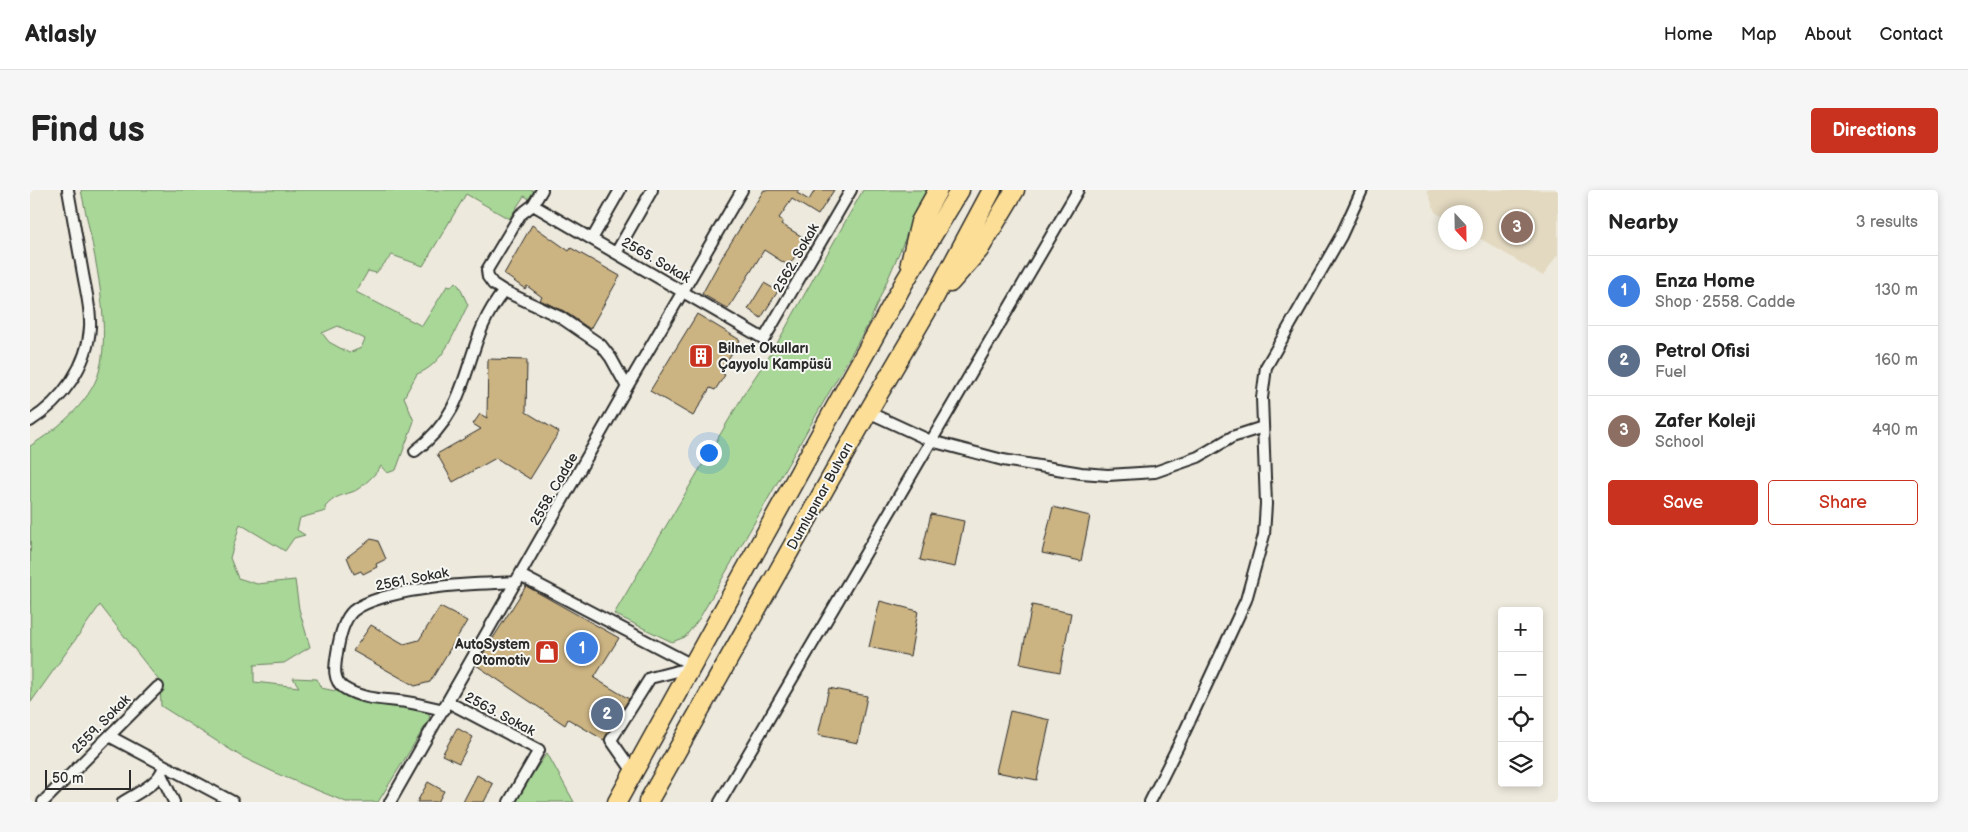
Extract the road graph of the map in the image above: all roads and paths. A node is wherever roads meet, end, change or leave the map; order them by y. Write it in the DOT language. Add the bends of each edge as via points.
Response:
graph roads {
  1 [pos="68,190"];
  2 [pos="542,190"];
  3 [pos="620,190"];
  4 [pos="652,190"];
  5 [pos="742,190"];
  6 [pos="851,190"];
  7 [pos="938,190"];
  8 [pos="960,190"];
  9 [pos="992,190"];
  10 [pos="1015,190"];
  11 [pos="1078,190"];
  12 [pos="1362,190"];
  13 [pos="533,205"];
  14 [pos="592,239"];
  15 [pos="616,253"];
  16 [pos="906,281"];
  17 [pos="504,291"];
  18 [pos="683,292"];
  19 [pos="931,304"];
  20 [pos="764,339"];
  21 [pos="627,387"];
  22 [pos="868,412"];
  23 [pos="30,421"];
  24 [pos="1263,427"];
  25 [pos="931,441"];
  26 [pos="415,451"];
  27 [pos="518,579"];
  28 [pos="694,666"];
  29 [pos="158,687"];
  30 [pos="446,706"];
  31 [pos="109,736"];
  32 [pos="163,770"];
  33 [pos="634,773"];
  34 [pos="43,802"];
  35 [pos="123,802"];
  36 [pos="174,802"];
  37 [pos="233,802"];
  38 [pos="390,802"];
  39 [pos="509,802"];
  40 [pos="617,802"];
  41 [pos="648,802"];
  42 [pos="720,802"];
  43 [pos="1150,802"];
  1 -- 23 [label="street" via="90,310 89,336 84,357 67,386 48,408"];
  2 -- 13 [label="street"];
  3 -- 14 [label="street"];
  4 -- 15 [label="street"];
  5 -- 18 [label="street, 2558. Cadde"];
  6 -- 20 [label="street, 2562. Sokak"];
  7 -- 16 [label="highway" via="920,222"];
  8 -- 16 [label="highway, Dumlupınar Bulvarı"];
  9 -- 19 [label="highway, Dumlupınar Bulvarı"];
  10 -- 19 [label="highway" via="979,250"];
  11 -- 25 [label="street"];
  12 -- 24 [label="street" via="1341,236 1266,366"];
  13 -- 14 [label="street, 2565. Sokak"];
  13 -- 17 [label="street" via="520,215 487,270 493,284"];
  14 -- 15 [label="street, 2565. Sokak"];
  15 -- 18 [label="street, 2565. Sokak"];
  16 -- 28 [label="highway, Dumlupınar Bulvarı"];
  17 -- 21 [label="street" via="554,314 593,339 607,351"];
  17 -- 26 [label="street" via="481,328 464,385 453,409 440,428"];
  18 -- 20 [label="street, 2565. Sokak"];
  18 -- 21 [label="street, 2558. Cadde"];
  19 -- 22 [label="highway, Dumlupınar Bulvarı"];
  21 -- 27 [label="street, 2558. Cadde"];
  22 -- 25 [label="street"];
  22 -- 41 [label="highway, Dumlupınar Bulvarı"];
  24 -- 25 [label="street" via="1232,437 1184,463 1155,472 1124,475 1045,468"];
  24 -- 43 [label="street" via="1266,520 1246,600"];
  25 -- 42 [label="street"];
  27 -- 28 [label="street"];
  27 -- 30 [label="street, 2558. Cadde"];
  27 -- 30 [label="street, 2561. Sokak" via="420,589 374,601 350,615 336,662 335,676 340,685 367,698"];
  28 -- 33 [label="highway, Dumlupınar Bulvarı"];
  28 -- 33 [label="street" via="650,678 610,740"];
  29 -- 31 [label="street, 2559. Sokak"];
  30 -- 38 [label="street, 2558. Cadde"];
  30 -- 39 [label="street, 2563. Sokak" via="539,750"];
  31 -- 32 [label="street"];
  31 -- 34 [label="street, 2559. Sokak"];
  32 -- 35 [label="street" via="150,785"];
  32 -- 36 [label="street"];
  32 -- 37 [label="street"];
  33 -- 40 [label="highway, Dumlupınar Bulvarı"];
}
